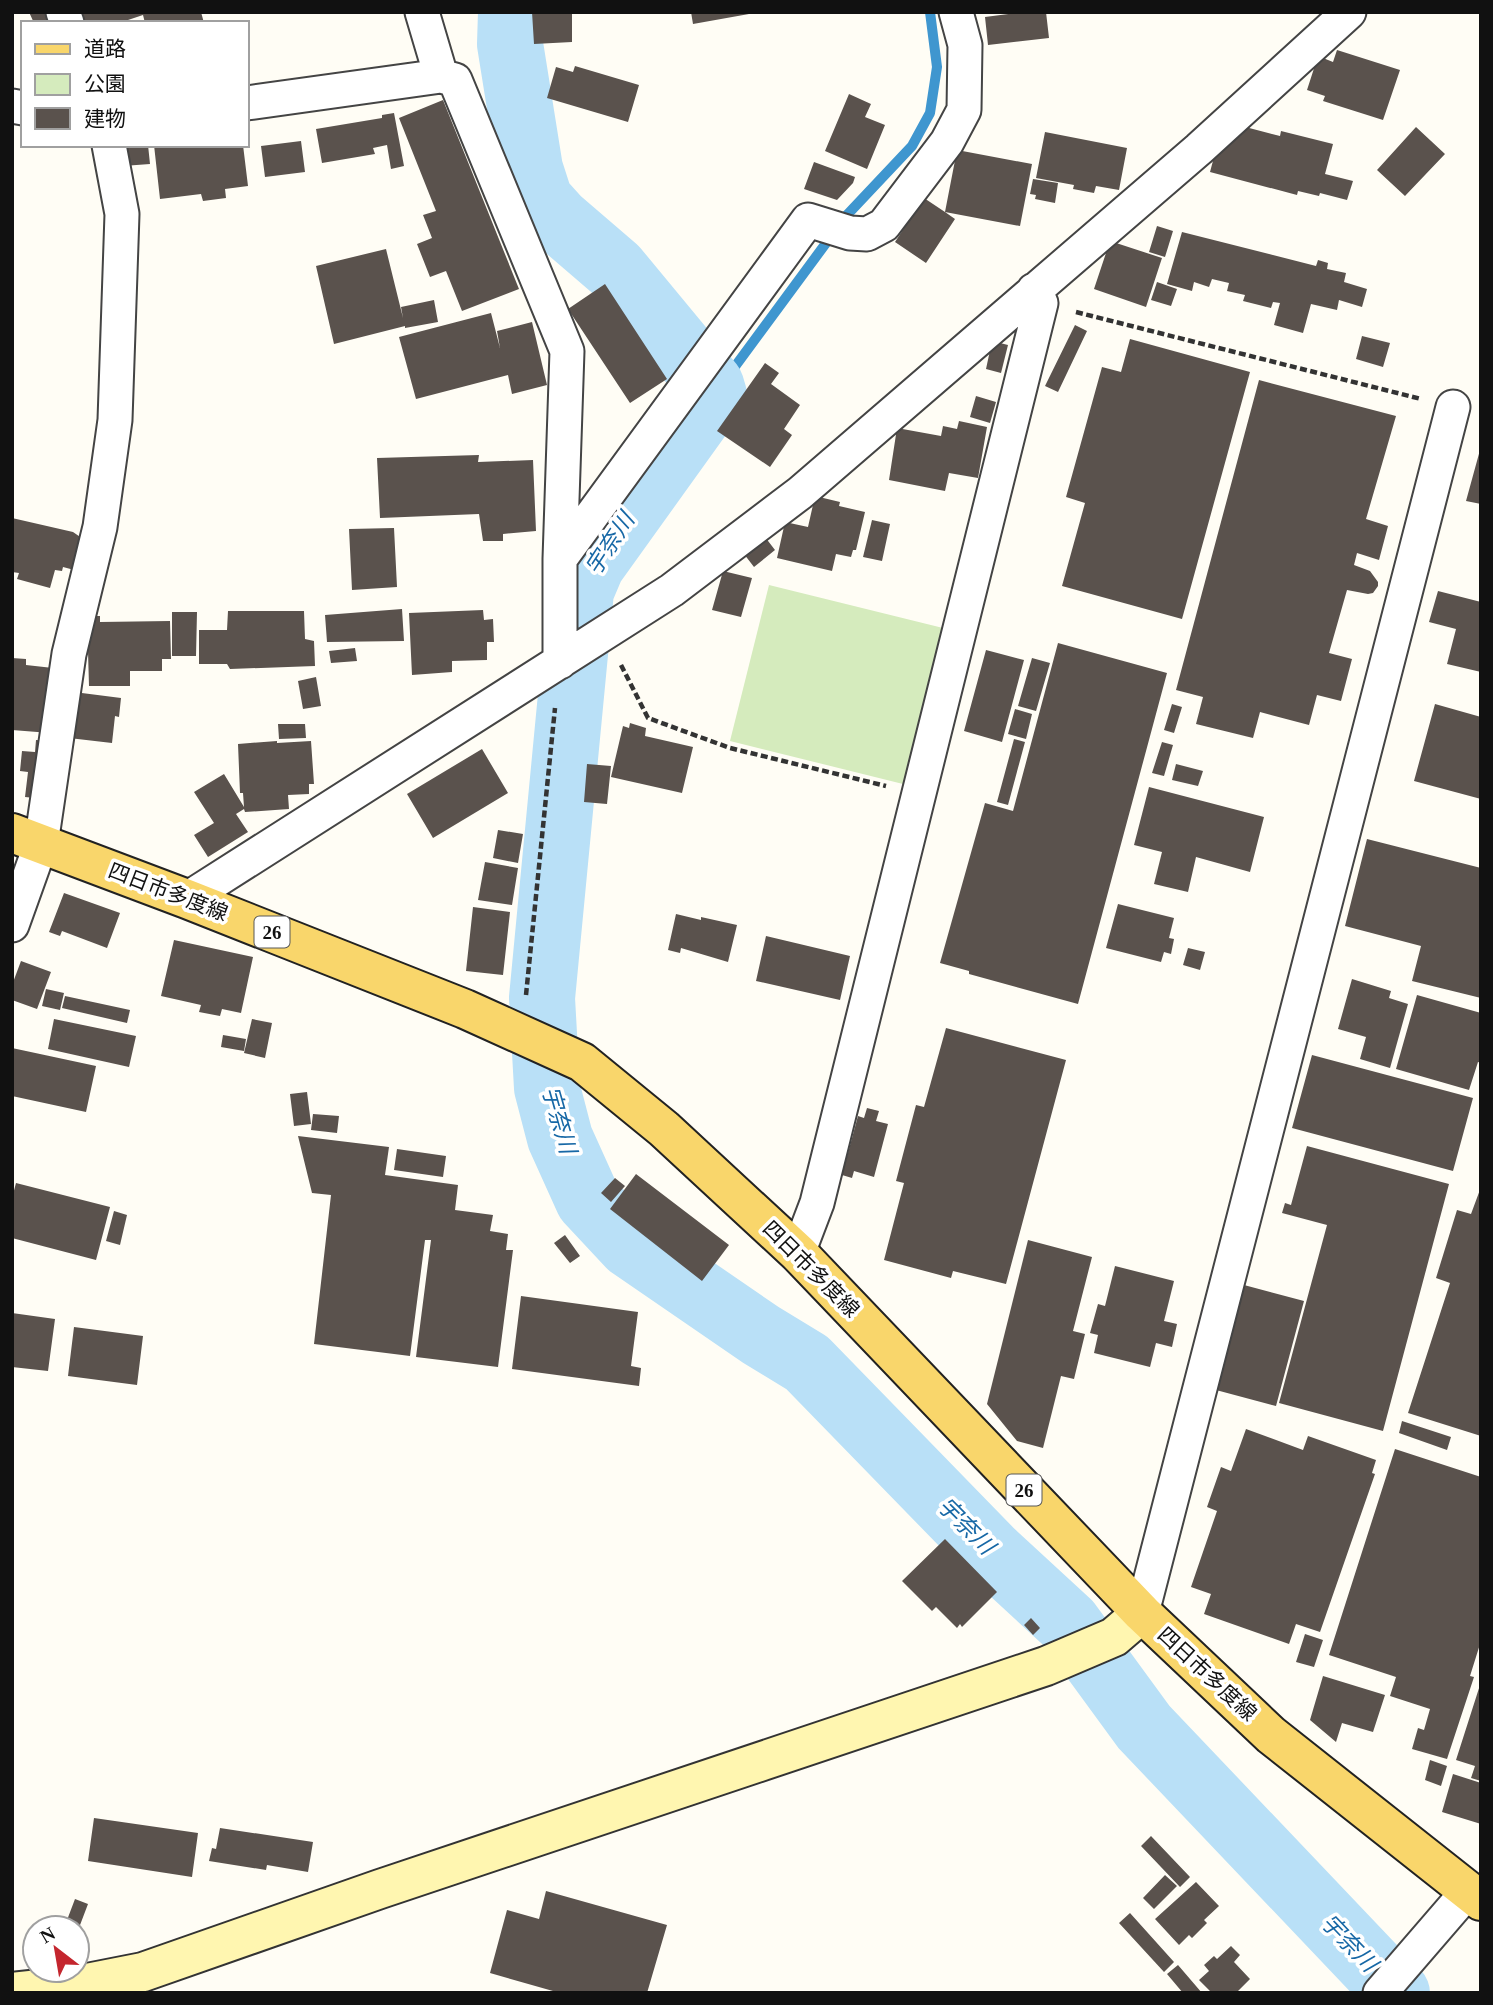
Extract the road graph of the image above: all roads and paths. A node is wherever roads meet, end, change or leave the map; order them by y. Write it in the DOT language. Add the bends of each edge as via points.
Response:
graph roads {
  1 [pos="422,12"];
  2 [pos="956,12"];
  3 [pos="1349,12"];
  4 [pos="441,76"];
  5 [pos="248,103"];
  6 [pos="109,147"];
  7 [pos="1038,296"];
  8 [pos="1453,407"];
  9 [pos="560,559"];
  10 [pos="600,636"];
  11 [pos="563,660"];
  12 [pos="918,793"];
  13 [pos="27,839"];
  14 [pos="187,899"];
  15 [pos="12,925"];
  16 [pos="525,1037"];
  17 [pos="798,1253"];
  18 [pos="1128,1625"];
  19 [pos="1475,1896"];
  20 [pos="12,1992"];
  21 [pos="1380,1993"];
  1 -- 4 [label="street"];
  2 -- 9 [label="street" via="965,45 964,110 947,142 884,225 867,234 808,220"];
  3 -- 7 [label="street"];
  4 -- 5 [label="street"];
  4 -- 9 [label="street" via="455,80 567,351"];
  6 -- 13 [label="street" via="122,214 115,420 100,527"];
  7 -- 8 [label="path"];
  7 -- 10 [label="street" via="800,493 672,590"];
  7 -- 12 [label="street"];
  8 -- 18 [label="street"];
  9 -- 11 [label="street"];
  10 -- 11 [label="street"];
  10 -- 12 [label="path" via="648,718 730,748"];
  11 -- 14 [label="street"];
  11 -- 16 [label="path"];
  12 -- 17 [label="street" via="817,1203"];
  13 -- 14 [label="main road, 四日市多度線 / 26"];
  13 -- 15 [label="street"];
  14 -- 16 [label="main road, 四日市多度線 / 26"];
  16 -- 17 [label="main road, 四日市多度線 / 26" via="582,1062 664,1129"];
  17 -- 18 [label="main road, 四日市多度線 / 26"];
  18 -- 19 [label="main road, 四日市多度線 / 26"];
  18 -- 20 [label="street" via="1033,1671 380,1888 143,1972"];
  19 -- 21 [label="street"];
}
